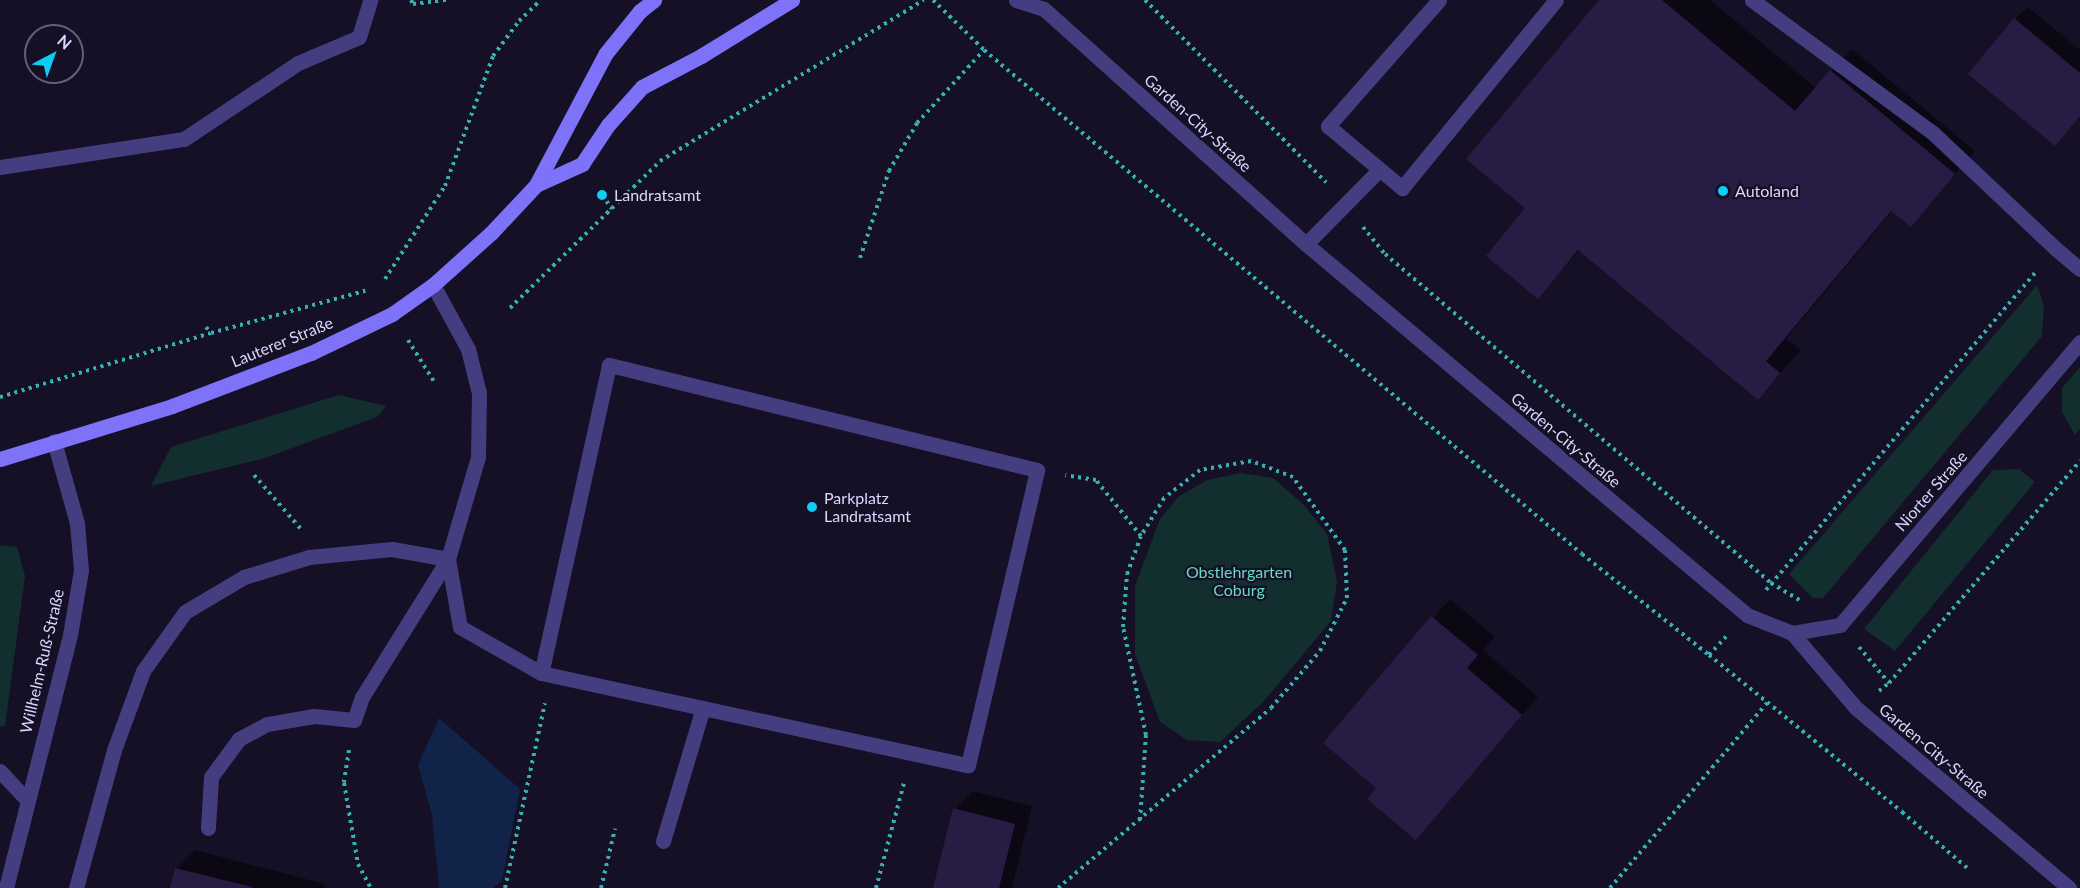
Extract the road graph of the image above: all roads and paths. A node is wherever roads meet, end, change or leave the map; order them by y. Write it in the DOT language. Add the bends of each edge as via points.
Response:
graph roads {
  1 [pos="370,0"];
  2 [pos="411,0"];
  3 [pos="447,0"];
  4 [pos="542,0"];
  5 [pos="654,0"];
  6 [pos="792,0"];
  7 [pos="924,0"];
  8 [pos="933,0"];
  9 [pos="1016,0"];
  10 [pos="1145,0"];
  11 [pos="1439,0"];
  12 [pos="1556,0"];
  13 [pos="1752,0"];
  14 [pos="1043,4"];
  15 [pos="984,50"];
  16 [pos="0,167"];
  17 [pos="1378,171"];
  18 [pos="536,185"];
  19 [pos="602,195"];
  20 [pos="1345,204"];
  21 [pos="612,208"];
  22 [pos="1306,244"];
  23 [pos="2056,249"];
  24 [pos="860,258"];
  25 [pos="2080,269"];
  26 [pos="434,285"];
  27 [pos="380,287"];
  28 [pos="510,308"];
  29 [pos="392,314"];
  30 [pos="206,327"];
  31 [pos="211,333"];
  32 [pos="2080,342"];
  33 [pos="435,382"];
  34 [pos="0,398"];
  35 [pos="54,441"];
  36 [pos="0,459"];
  37 [pos="2080,461"];
  38 [pos="1037,470"];
  39 [pos="254,475"];
  40 [pos="1141,536"];
  41 [pos="309,557"];
  42 [pos="448,559"];
  43 [pos="1772,584"];
  44 [pos="1747,615"];
  45 [pos="1840,625"];
  46 [pos="1792,633"];
  47 [pos="1709,655"];
  48 [pos="542,673"];
  49 [pos="1889,683"];
  50 [pos="1767,703"];
  51 [pos="703,708"];
  52 [pos="1856,708"];
  53 [pos="354,720"];
  54 [pos="912,753"];
  55 [pos="0,771"];
  56 [pos="27,800"];
  57 [pos="1140,820"];
  58 [pos="208,828"];
  59 [pos="615,829"];
  60 [pos="663,841"];
  61 [pos="1967,868"];
  62 [pos="6,888"];
  63 [pos="76,888"];
  64 [pos="370,888"];
  65 [pos="505,888"];
  66 [pos="601,888"];
  67 [pos="876,888"];
  68 [pos="1058,888"];
  69 [pos="1610,888"];
  70 [pos="2069,888"];
  1 -- 16 [label="street" via="359,37 298,63 184,139"];
  2 -- 3 [label="path" via="413,4"];
  4 -- 27 [label="path" via="519,21 493,56 445,186"];
  5 -- 18 [label="street, Lauterer Straße" via="606,53"];
  6 -- 18 [label="street, Lauterer Straße" via="642,87 582,164"];
  7 -- 21 [label="path" via="660,161"];
  8 -- 15 [label="path"];
  9 -- 14 [label="street, Garden-City-Straße"];
  10 -- 20 [label="path" via="1315,169"];
  11 -- 17 [label="street" via="1328,126"];
  12 -- 17 [label="street" via="1402,188"];
  13 -- 23 [label="street" via="1933,133"];
  14 -- 22 [label="street, Garden-City-Straße"];
  15 -- 24 [label="path" via="917,123 889,171"];
  15 -- 47 [label="path" via="1582,554"];
  17 -- 20 [label="street"];
  18 -- 26 [label="street, Lauterer Straße" via="491,234"];
  19 -- 21 [label="path"];
  20 -- 22 [label="street"];
  20 -- 43 [label="path" via="1385,254"];
  21 -- 28 [label="path"];
  22 -- 44 [label="street, Garden-City-Straße"];
  23 -- 25 [label="street"];
  23 -- 43 [label="path"];
  26 -- 29 [label="street, Lauterer Straße"];
  26 -- 42 [label="street" via="468,349 479,393 478,457"];
  27 -- 29 [label="path"];
  27 -- 31 [label="path"];
  29 -- 33 [label="path"];
  29 -- 35 [label="street, Lauterer Straße" via="311,353 172,406"];
  30 -- 31 [label="path"];
  31 -- 34 [label="path"];
  32 -- 45 [label="street, Niorter Straße"];
  35 -- 36 [label="street, Lauterer Straße"];
  35 -- 56 [label="street, Willhelm-Ruß-Straße" via="77,523 81,570 70,635"];
  37 -- 49 [label="path"];
  38 -- 40 [label="path" via="1095,480"];
  38 -- 48 [label="street" via="609,365"];
  38 -- 54 [label="street" via="968,765"];
  39 -- 41 [label="path" via="304,532"];
  40 -- 57 [label="path" via="1127,574 1123,627 1146,735"];
  40 -- 57 [label="path" via="1164,498 1200,470 1251,461 1293,477 1345,550 1347,598 1320,651 1270,708"];
  41 -- 42 [label="street" via="392,549"];
  41 -- 63 [label="street" via="244,577 184,612 143,671 114,750"];
  42 -- 48 [label="street" via="460,627"];
  42 -- 53 [label="street" via="362,697"];
  43 -- 44 [label="path"];
  43 -- 45 [label="path"];
  44 -- 46 [label="street, Garden-City-Straße"];
  44 -- 47 [label="path"];
  45 -- 46 [label="street"];
  45 -- 49 [label="path"];
  46 -- 52 [label="street, Garden-City-Straße"];
  47 -- 50 [label="path"];
  48 -- 51 [label="street"];
  48 -- 65 [label="path" via="545,702"];
  49 -- 52 [label="path"];
  50 -- 61 [label="path"];
  50 -- 69 [label="path"];
  51 -- 54 [label="street"];
  51 -- 60 [label="street"];
  52 -- 70 [label="street, Garden-City-Straße"];
  53 -- 58 [label="street" via="314,716 267,724 239,739 211,777"];
  53 -- 64 [label="path" via="344,783 358,864"];
  54 -- 67 [label="path"];
  55 -- 56 [label="street"];
  56 -- 62 [label="street, Willhelm-Ruß-Straße"];
  57 -- 68 [label="path"];
  59 -- 66 [label="path"];
}
